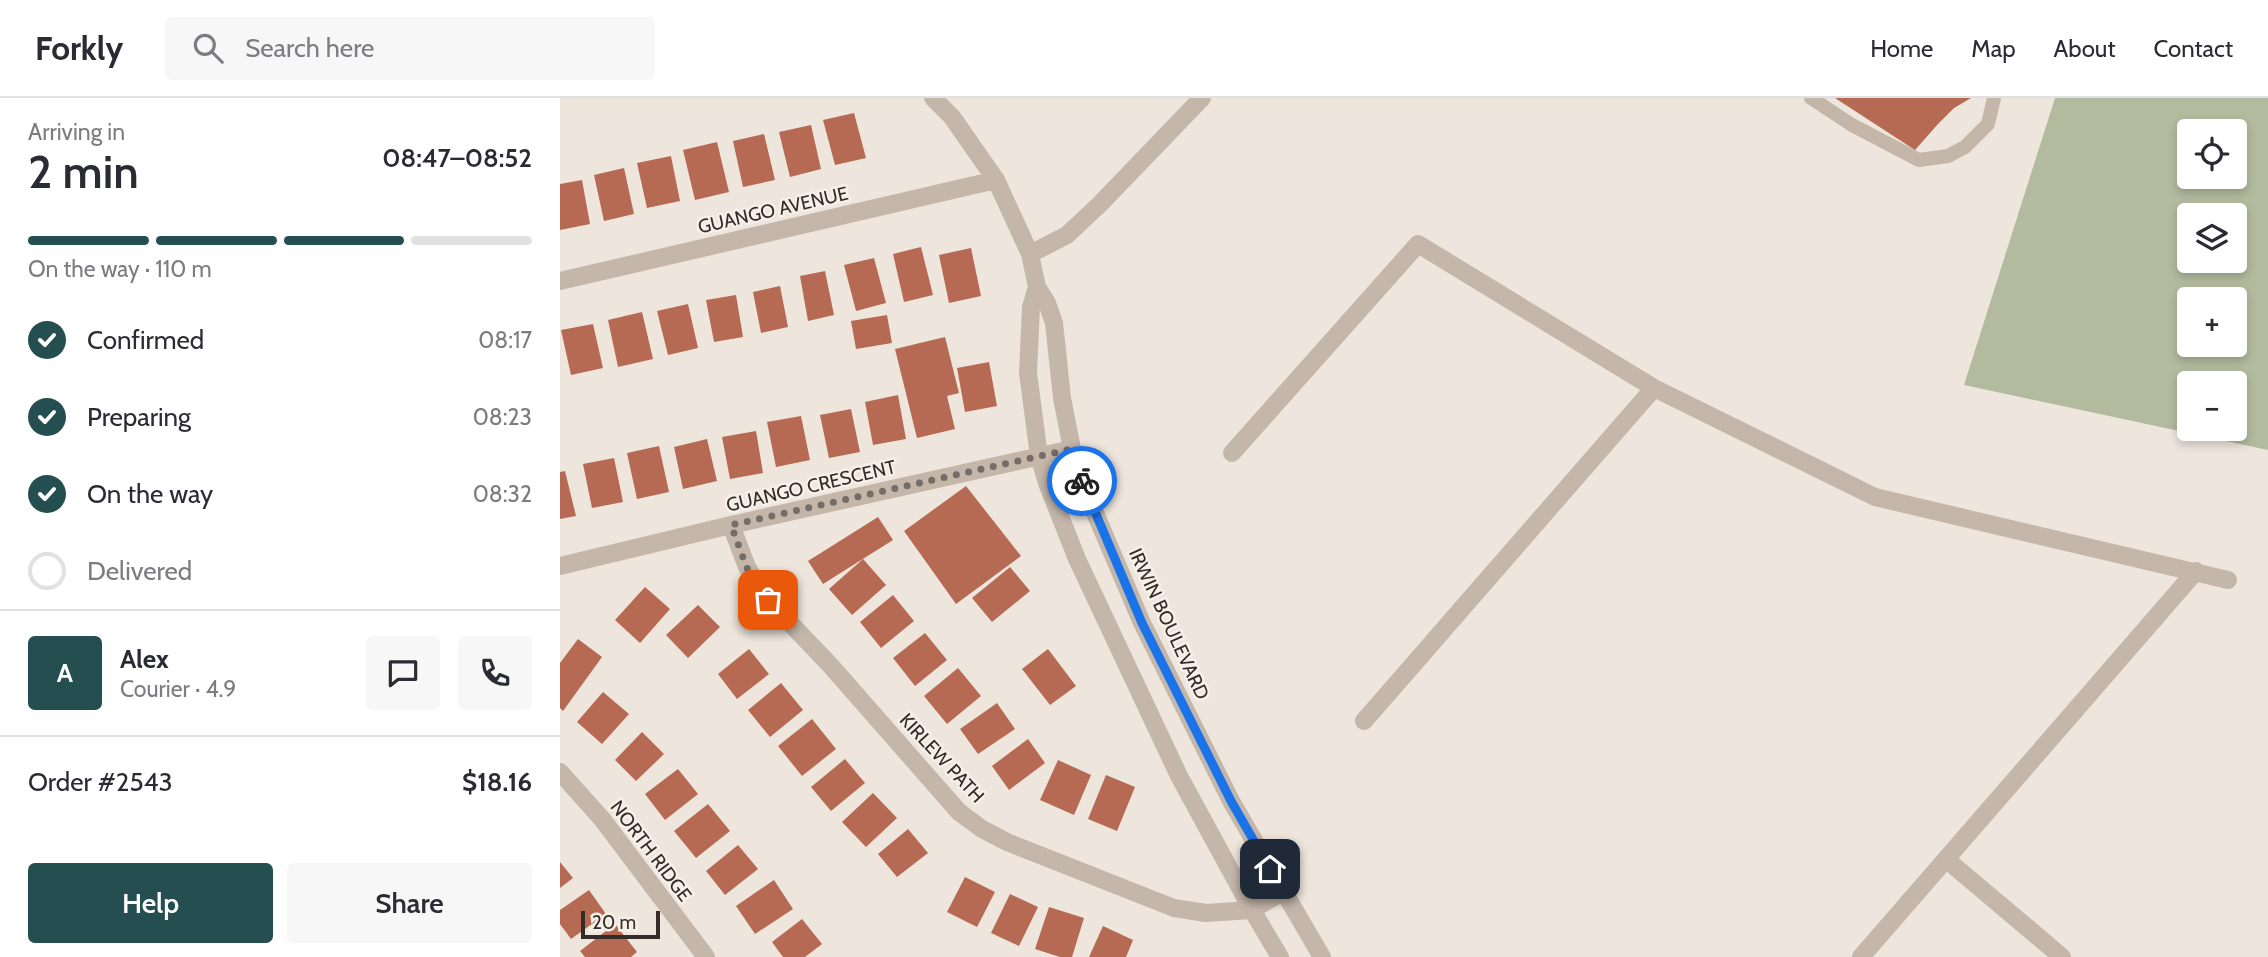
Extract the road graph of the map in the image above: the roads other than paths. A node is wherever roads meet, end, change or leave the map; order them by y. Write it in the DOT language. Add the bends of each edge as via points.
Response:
graph roads {
  1 [pos="933,98"];
  2 [pos="1202,98"];
  3 [pos="1811,98"];
  4 [pos="1994,98"];
  5 [pos="996,180"];
  6 [pos="1030,254"];
  7 [pos="560,281"];
  8 [pos="1037,287"];
  9 [pos="1654,387"];
  10 [pos="1072,449"];
  11 [pos="1233,453"];
  12 [pos="1039,456"];
  13 [pos="731,525"];
  14 [pos="560,566"];
  15 [pos="2196,571"];
  16 [pos="2228,580"];
  17 [pos="1364,721"];
  18 [pos="560,772"];
  19 [pos="1946,859"];
  20 [pos="1284,891"];
  21 [pos="1252,910"];
  22 [pos="706,957"];
  23 [pos="1280,957"];
  24 [pos="1322,957"];
  25 [pos="1861,957"];
  26 [pos="2062,957"];
  1 -- 5 [label="street, IRWIN BOULEVARD"];
  2 -- 6 [label="street" via="1067,235"];
  3 -- 4 [label="lane" via="1919,160 1948,156 1965,146 1988,124"];
  5 -- 6 [label="street, IRWIN BOULEVARD"];
  5 -- 7 [label="street, GUANGO AVENUE"];
  6 -- 8 [label="street, IRWIN BOULEVARD"];
  8 -- 10 [label="street, IRWIN BOULEVARD" via="1054,323"];
  8 -- 12 [label="street, IRWIN BOULEVARD" via="1031,307 1028,373"];
  9 -- 11 [label="street" via="1418,244"];
  9 -- 15 [label="street" via="1875,497"];
  9 -- 17 [label="street"];
  10 -- 12 [label="street, GUANGO CRESCENT"];
  10 -- 20 [label="street, IRWIN BOULEVARD" via="1142,623 1231,801"];
  12 -- 13 [label="street, GUANGO CRESCENT"];
  12 -- 21 [label="street, IRWIN BOULEVARD" via="1077,559 1180,776"];
  13 -- 14 [label="street, GUANGO CRESCENT"];
  13 -- 21 [label="street, KIRLEW PATH" via="747,568 768,600 960,812 982,829 1174,908 1206,913"];
  15 -- 16 [label="street"];
  15 -- 19 [label="street"];
  18 -- 22 [label="street, NORTH RIDGE" via="602,819"];
  19 -- 25 [label="street"];
  19 -- 26 [label="street"];
  20 -- 21 [label="street, KIRLEW PATH"];
  20 -- 24 [label="street, IRWIN BOULEVARD"];
  21 -- 23 [label="street, IRWIN BOULEVARD"];
}
